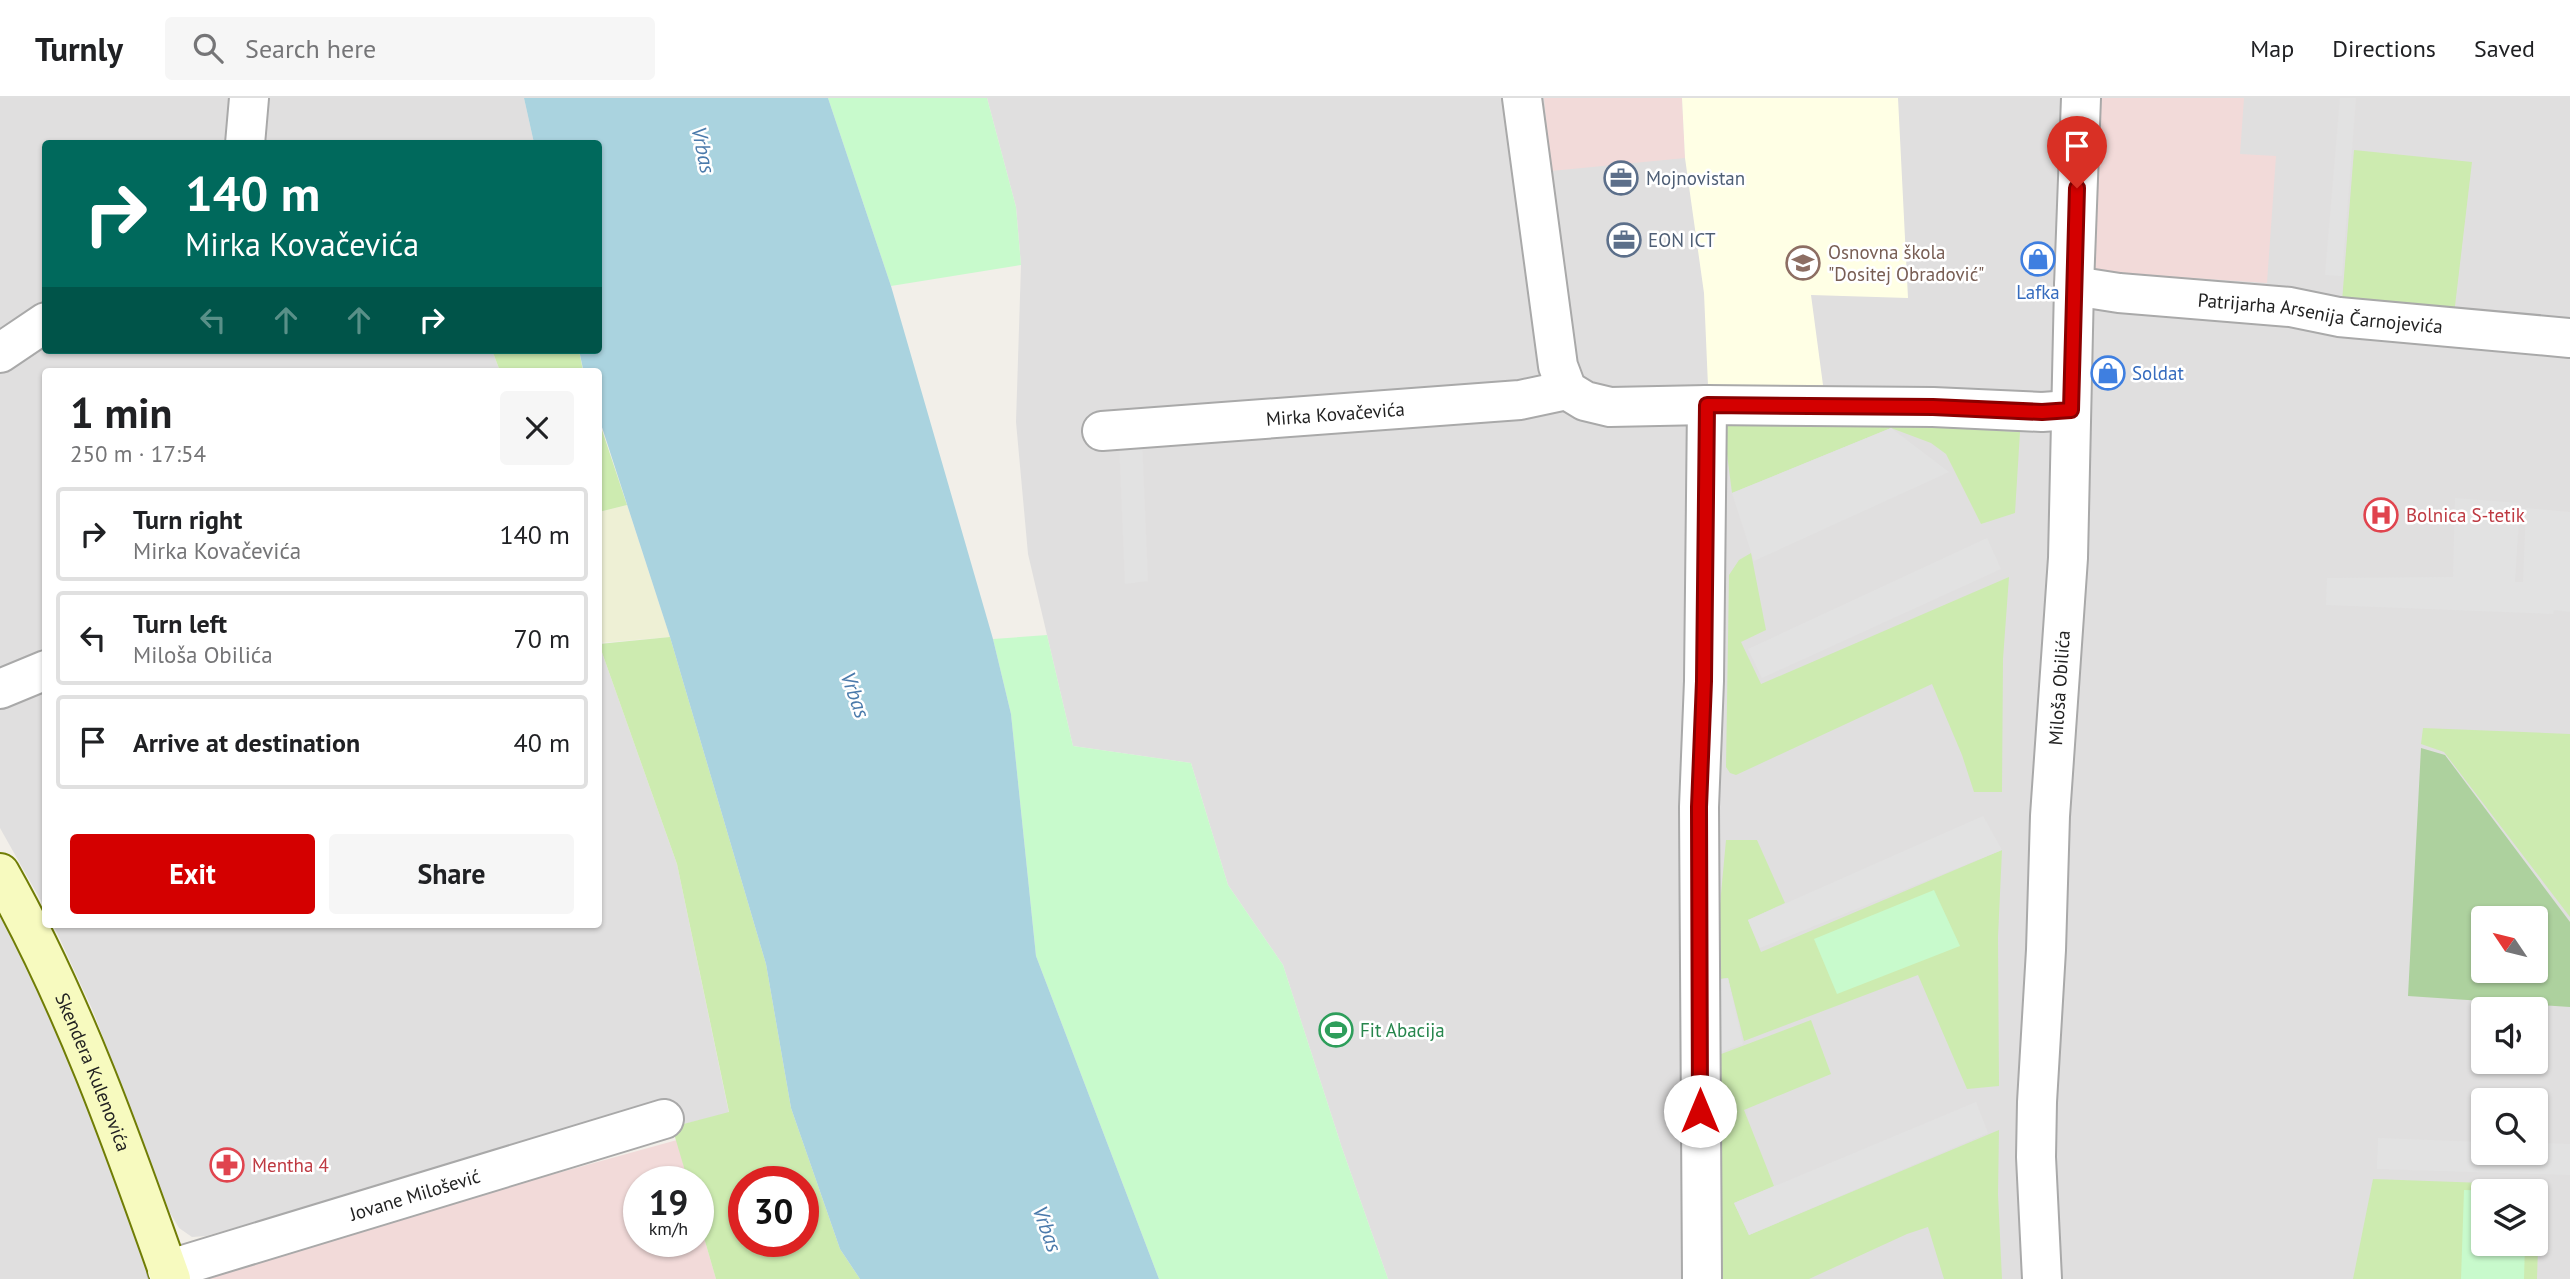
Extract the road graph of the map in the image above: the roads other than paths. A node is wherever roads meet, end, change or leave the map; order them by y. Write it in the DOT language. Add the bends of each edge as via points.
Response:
graph roads {
  1 [pos="249,98"];
  2 [pos="1522,98"];
  3 [pos="2081,98"];
  4 [pos="245,140"];
  5 [pos="2074,286"];
  6 [pos="42,325"];
  7 [pos="2570,338"];
  8 [pos="0,353"];
  9 [pos="1567,390"];
  10 [pos="1707,405"];
  11 [pos="2071,410"];
  12 [pos="1102,431"];
  13 [pos="42,672"];
  14 [pos="0,690"];
  15 [pos="0,873"];
  16 [pos="664,1119"];
  17 [pos="169,1274"];
  18 [pos="1702,1279"];
  19 [pos="2042,1279"];
  1 -- 4 [label="street"];
  2 -- 9 [label="street" via="1558,366"];
  3 -- 5 [label="street, Miloša Obilića"];
  5 -- 7 [label="street, Patrijarha Arsenija Čarnojevića"];
  5 -- 11 [label="street, Miloša Obilića"];
  6 -- 8 [label="street"];
  9 -- 10 [label="street" via="1585,401 1610,407"];
  9 -- 12 [label="street, Mirka Kovačevića" via="1520,400"];
  10 -- 11 [label="street"];
  10 -- 18 [label="street" via="1699,807"];
  11 -- 19 [label="street, Miloša Obilića" via="2068,552 2037,1102"];
  13 -- 14 [label="street"];
  15 -- 17 [label="main road, Skendera Kulenovića" via="73,1019"];
  16 -- 17 [label="street, Jovane Milošević"];
}
